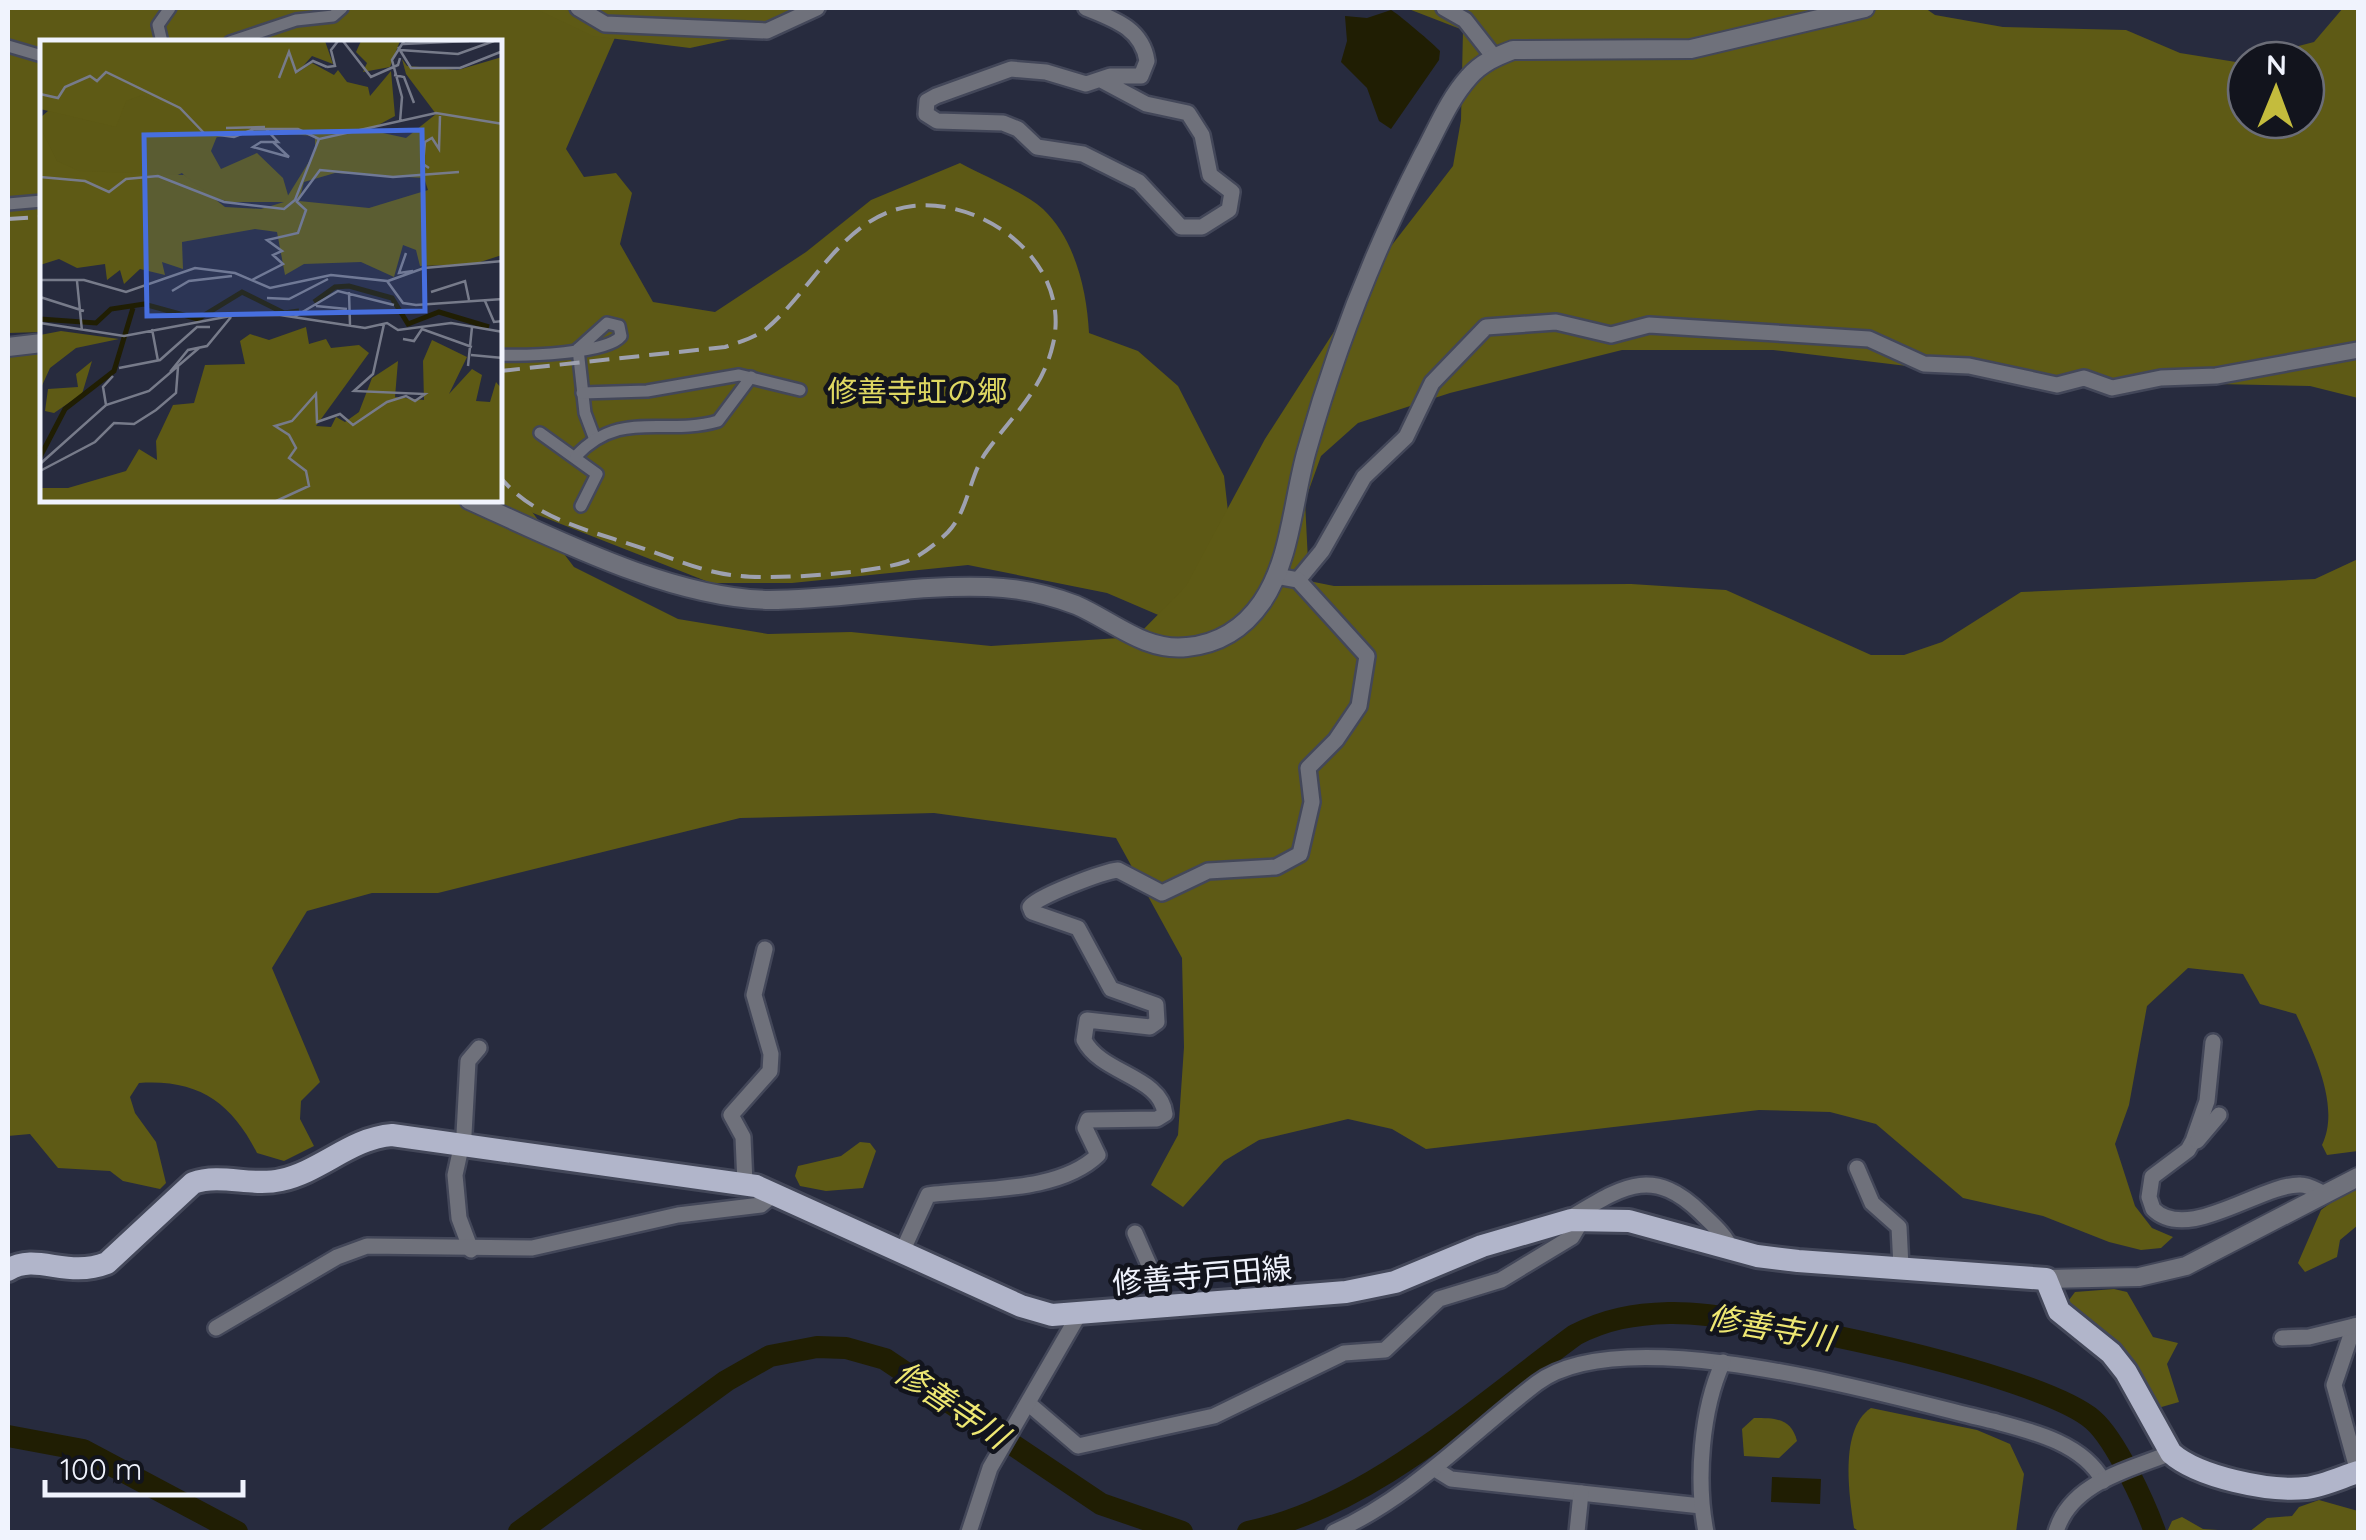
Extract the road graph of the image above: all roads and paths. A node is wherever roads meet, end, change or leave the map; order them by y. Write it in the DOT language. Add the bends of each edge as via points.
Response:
graph roads {
  1 [pos="170,8"];
  2 [pos="342,8"];
  3 [pos="578,8"];
  4 [pos="817,8"];
  5 [pos="1086,8"];
  6 [pos="1444,8"];
  7 [pos="1865,8"];
  8 [pos="162,40"];
  9 [pos="236,40"];
  10 [pos="8,46"];
  11 [pos="40,55"];
  12 [pos="1494,57"];
  13 [pos="1102,80"];
  14 [pos="40,201"];
  15 [pos="8,204"];
  16 [pos="40,344"];
  17 [pos="8,348"];
  18 [pos="2358,350"];
  19 [pos="502,356"];
  20 [pos="751,378"];
  21 [pos="800,390"];
  22 [pos="582,393"];
  23 [pos="540,433"];
  24 [pos="594,437"];
  25 [pos="576,456"];
  26 [pos="474,502"];
  27 [pos="581,506"];
  28 [pos="1276,576"];
  29 [pos="1298,580"];
  30 [pos="765,949"];
  31 [pos="2213,1042"];
  32 [pos="479,1048"];
  33 [pos="2219,1115"];
  34 [pos="462,1144"];
  35 [pos="2190,1146"];
  36 [pos="1857,1168"];
  37 [pos="2358,1177"];
  38 [pos="746,1184"];
  39 [pos="774,1193"];
  40 [pos="2323,1193"];
  41 [pos="1574,1220"];
  42 [pos="1135,1233"];
  43 [pos="1732,1249"];
  44 [pos="471,1250"];
  45 [pos="902,1252"];
  46 [pos="1901,1267"];
  47 [pos="8,1270"];
  48 [pos="2046,1279"];
  49 [pos="1168,1308"];
  50 [pos="1078,1316"];
  51 [pos="2356,1325"];
  52 [pos="216,1328"];
  53 [pos="2282,1338"];
  54 [pos="1723,1362"];
  55 [pos="1025,1411"];
  56 [pos="2166,1455"];
  57 [pos="1435,1469"];
  58 [pos="2358,1472"];
  59 [pos="2106,1480"];
  60 [pos="1582,1493"];
  61 [pos="1700,1506"];
  62 [pos="968,1532"];
  63 [pos="1334,1532"];
  64 [pos="1577,1532"];
  65 [pos="1706,1532"];
  66 [pos="2056,1532"];
  1 -- 8 [label="street" via="158,25"];
  2 -- 9 [label="street" via="333,16 296,20"];
  3 -- 4 [label="street" via="605,24 766,31"];
  5 -- 13 [label="street" via="1127,26 1146,54 1141,76"];
  6 -- 12 [label="street" via="1466,20"];
  7 -- 12 [label="street" via="1690,49 1529,48"];
  10 -- 11 [label="street"];
  12 -- 28 [label="street" via="1468,77 1446,112 1373,257 1334,356"];
  13 -- 13 [label="street" via="1194,120 1210,176 1232,192 1229,210 1202,227 1181,227 1134,178 1083,154 1037,147 1003,123 926,114 927,101 999,71 1046,72 1074,83"];
  14 -- 15 [label="street"];
  16 -- 17 [label="street"];
  18 -- 29 [label="street" via="2112,388 2084,378 2056,385 1924,364 1869,339 1649,325 1611,335 1556,322 1486,326 1432,383 1406,437 1364,477"];
  19 -- 22 [label="street" via="578,349"];
  20 -- 21 [label="street"];
  20 -- 22 [label="street"];
  20 -- 24 [label="street" via="718,421 686,428 632,426"];
  22 -- 24 [label="street"];
  23 -- 25 [label="street"];
  24 -- 25 [label="street"];
  25 -- 27 [label="street" via="596,474"];
  26 -- 28 [label="street" via="670,582 727,596 769,600 951,586 1025,588 1147,643 1171,647 1222,639 1262,602"];
  28 -- 29 [label="street"];
  29 -- 45 [label="street" via="1367,656 1358,706 1308,768 1312,802 1300,854 1276,866 1208,871 1162,892 1110,871 1044,894 1030,907 1078,928 1111,988 1156,1005 1157,1022 1150,1028 1087,1020 1084,1040 1100,1063 1154,1090 1164,1114 1088,1120 1085,1128 1098,1155 1067,1174 928,1195"];
  30 -- 38 [label="street" via="754,995 770,1070 730,1115 742,1137"];
  31 -- 35 [label="street" via="2207,1101"];
  32 -- 34 [label="street" via="468,1061"];
  33 -- 35 [label="street"];
  34 -- 38 [label="main road, 修善寺戸田線"];
  34 -- 44 [label="street" via="456,1197"];
  34 -- 47 [label="main road, 修善寺戸田線" via="380,1136 284,1180 206,1178 182,1190 107,1263 79,1271 41,1264"];
  35 -- 40 [label="street" via="2152,1178 2149,1197 2161,1217 2196,1218 2299,1184"];
  36 -- 46 [label="street" via="1872,1203 1899,1227"];
  37 -- 40 [label="street"];
  38 -- 39 [label="main road, 修善寺戸田線"];
  39 -- 44 [label="street" via="762,1205 658,1219 550,1246"];
  39 -- 45 [label="main road, 修善寺戸田線"];
  40 -- 48 [label="street" via="2186,1266 2139,1277"];
  41 -- 43 [label="main road, 修善寺戸田線" via="1629,1221"];
  41 -- 43 [label="street" via="1639,1183 1656,1183 1696,1208"];
  41 -- 49 [label="main road, 修善寺戸田線" via="1482,1246 1395,1282"];
  41 -- 55 [label="street" via="1572,1237 1501,1280 1439,1299 1385,1350 1344,1354 1214,1416 1078,1446"];
  42 -- 49 [label="street"];
  43 -- 46 [label="main road, 修善寺戸田線" via="1798,1262"];
  44 -- 52 [label="street" via="367,1246"];
  45 -- 50 [label="main road, 修善寺戸田線" via="1036,1312"];
  46 -- 48 [label="main road, 修善寺戸田線"];
  48 -- 56 [label="main road" via="2059,1311 2126,1372"];
  49 -- 50 [label="main road, 修善寺戸田線"];
  50 -- 55 [label="street"];
  51 -- 53 [label="street"];
  51 -- 58 [label="street" via="2334,1385"];
  54 -- 57 [label="street" via="1628,1356 1564,1370 1540,1381"];
  54 -- 59 [label="street" via="2033,1432 2077,1452"];
  54 -- 61 [label="street" via="1710,1389"];
  55 -- 62 [label="street" via="990,1468"];
  56 -- 58 [label="main road" via="2199,1471 2290,1488"];
  56 -- 59 [label="street"];
  57 -- 60 [label="street" via="1451,1480"];
  57 -- 63 [label="street"];
  59 -- 66 [label="street" via="2072,1502"];
  60 -- 61 [label="street"];
  60 -- 64 [label="street"];
  61 -- 65 [label="street"];
}
